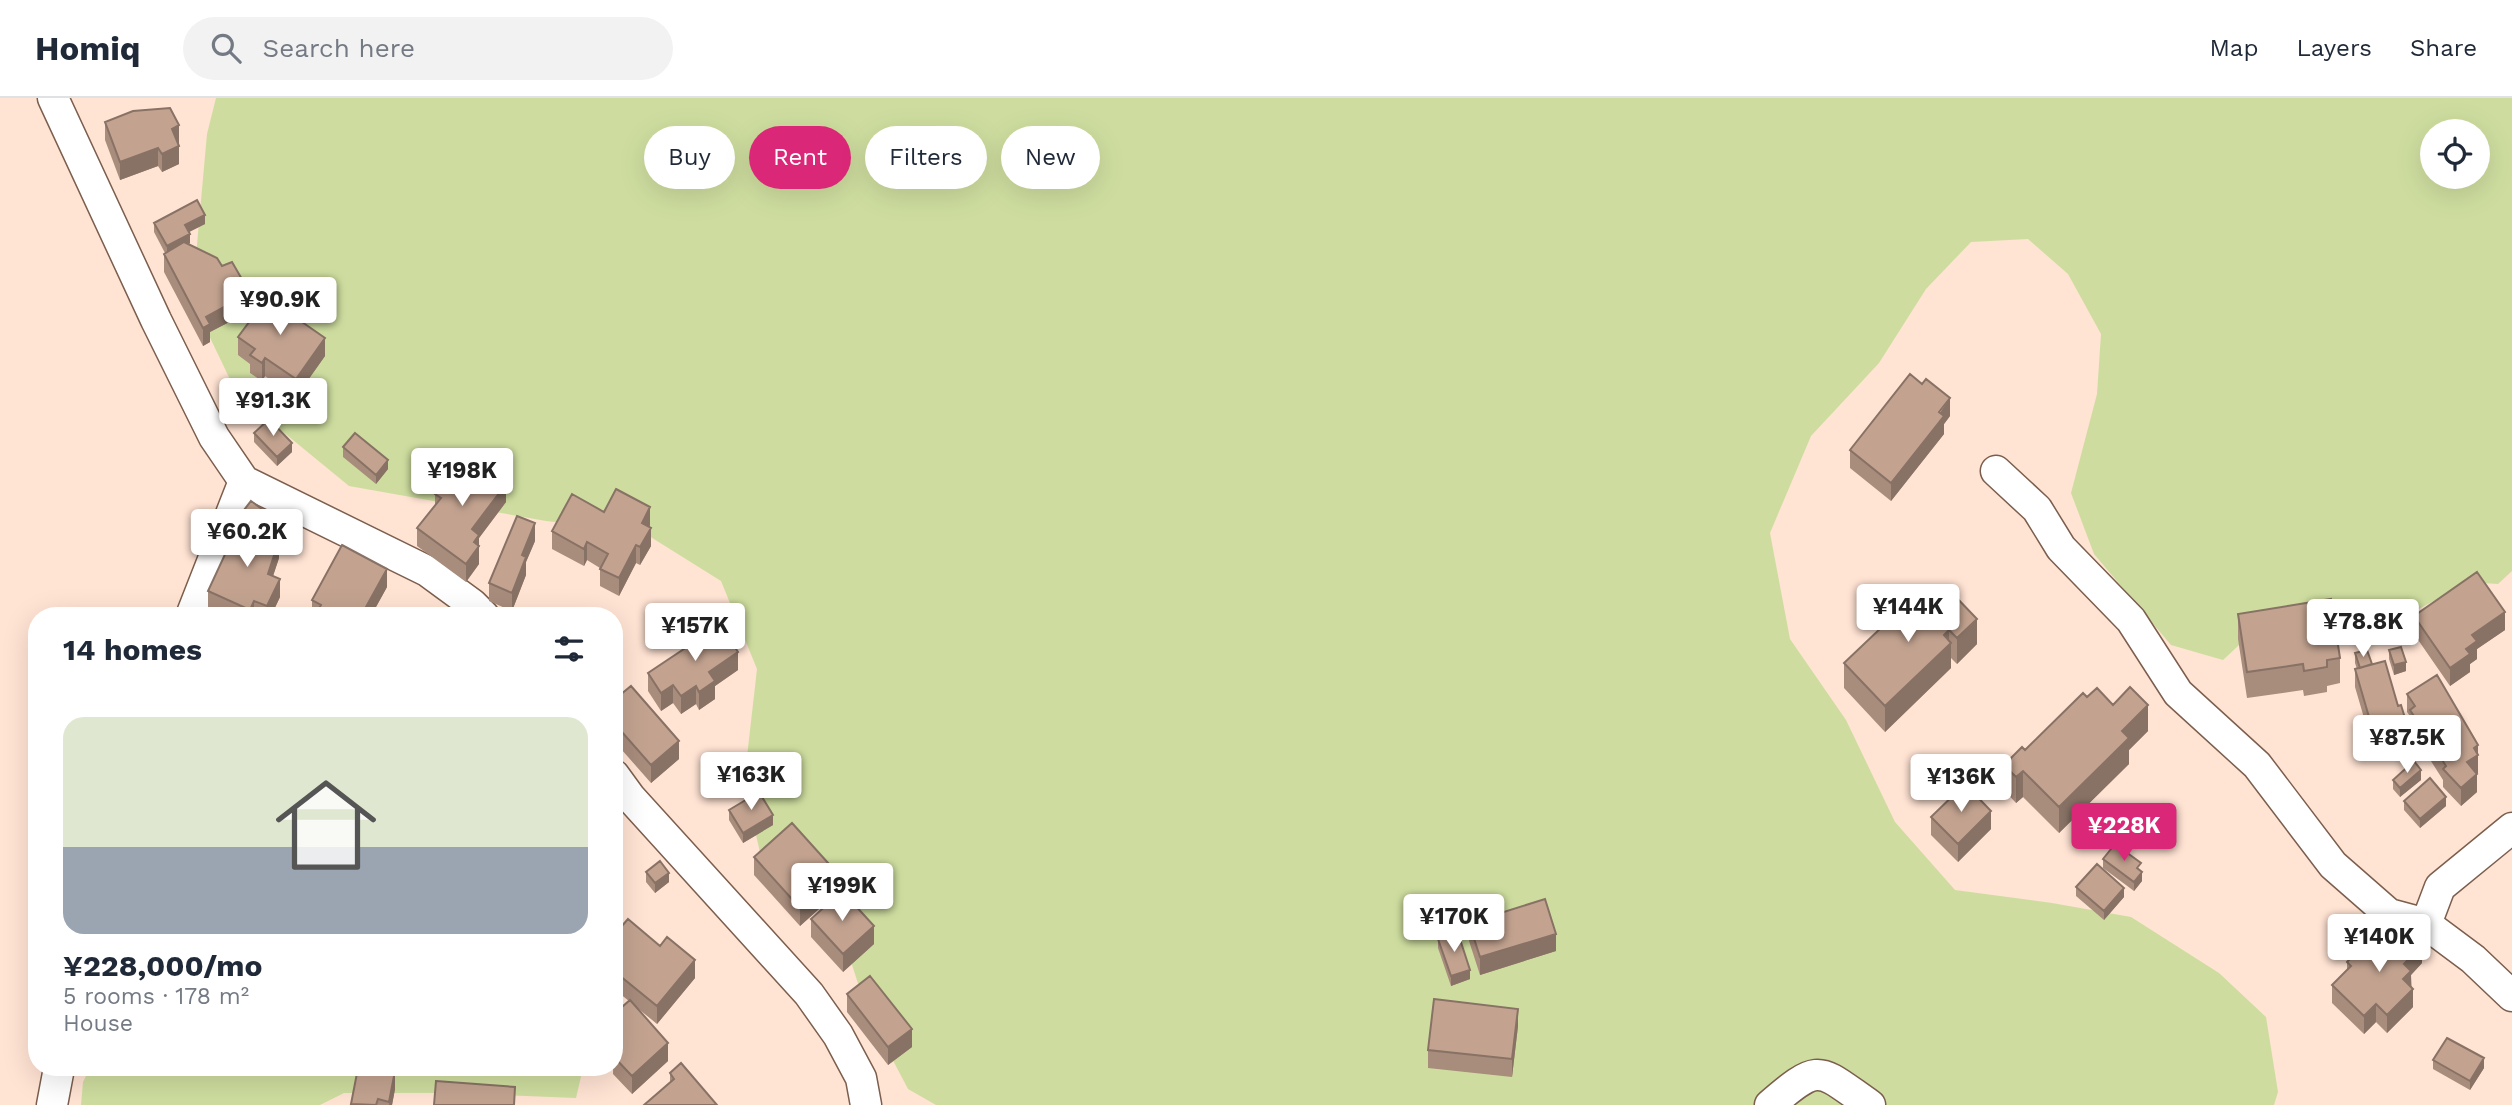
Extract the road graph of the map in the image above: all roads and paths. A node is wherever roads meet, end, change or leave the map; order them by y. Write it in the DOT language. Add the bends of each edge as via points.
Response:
graph roads {
  1 [pos="53,98"];
  2 [pos="1996,471"];
  3 [pos="244,481"];
  4 [pos="195,607"];
  5 [pos="475,607"];
  6 [pos="623,787"];
  7 [pos="2512,828"];
  8 [pos="2427,924"];
  9 [pos="2512,996"];
  10 [pos="57,1076"];
  11 [pos="52,1105"];
  12 [pos="866,1105"];
  13 [pos="1770,1105"];
  14 [pos="1870,1105"];
  1 -- 3 [label="street" via="214,437"];
  2 -- 8 [label="street" via="2036,509 2061,548 2131,620 2178,694 2257,765 2333,865 2389,914"];
  3 -- 4 [label="street"];
  3 -- 5 [label="street" via="428,571"];
  6 -- 12 [label="street" via="809,994 861,1078"];
  7 -- 8 [label="street" via="2440,887"];
  8 -- 9 [label="street"];
  10 -- 11 [label="street"];
  13 -- 14 [label="street" via="1812,1074 1827,1076"];
}
